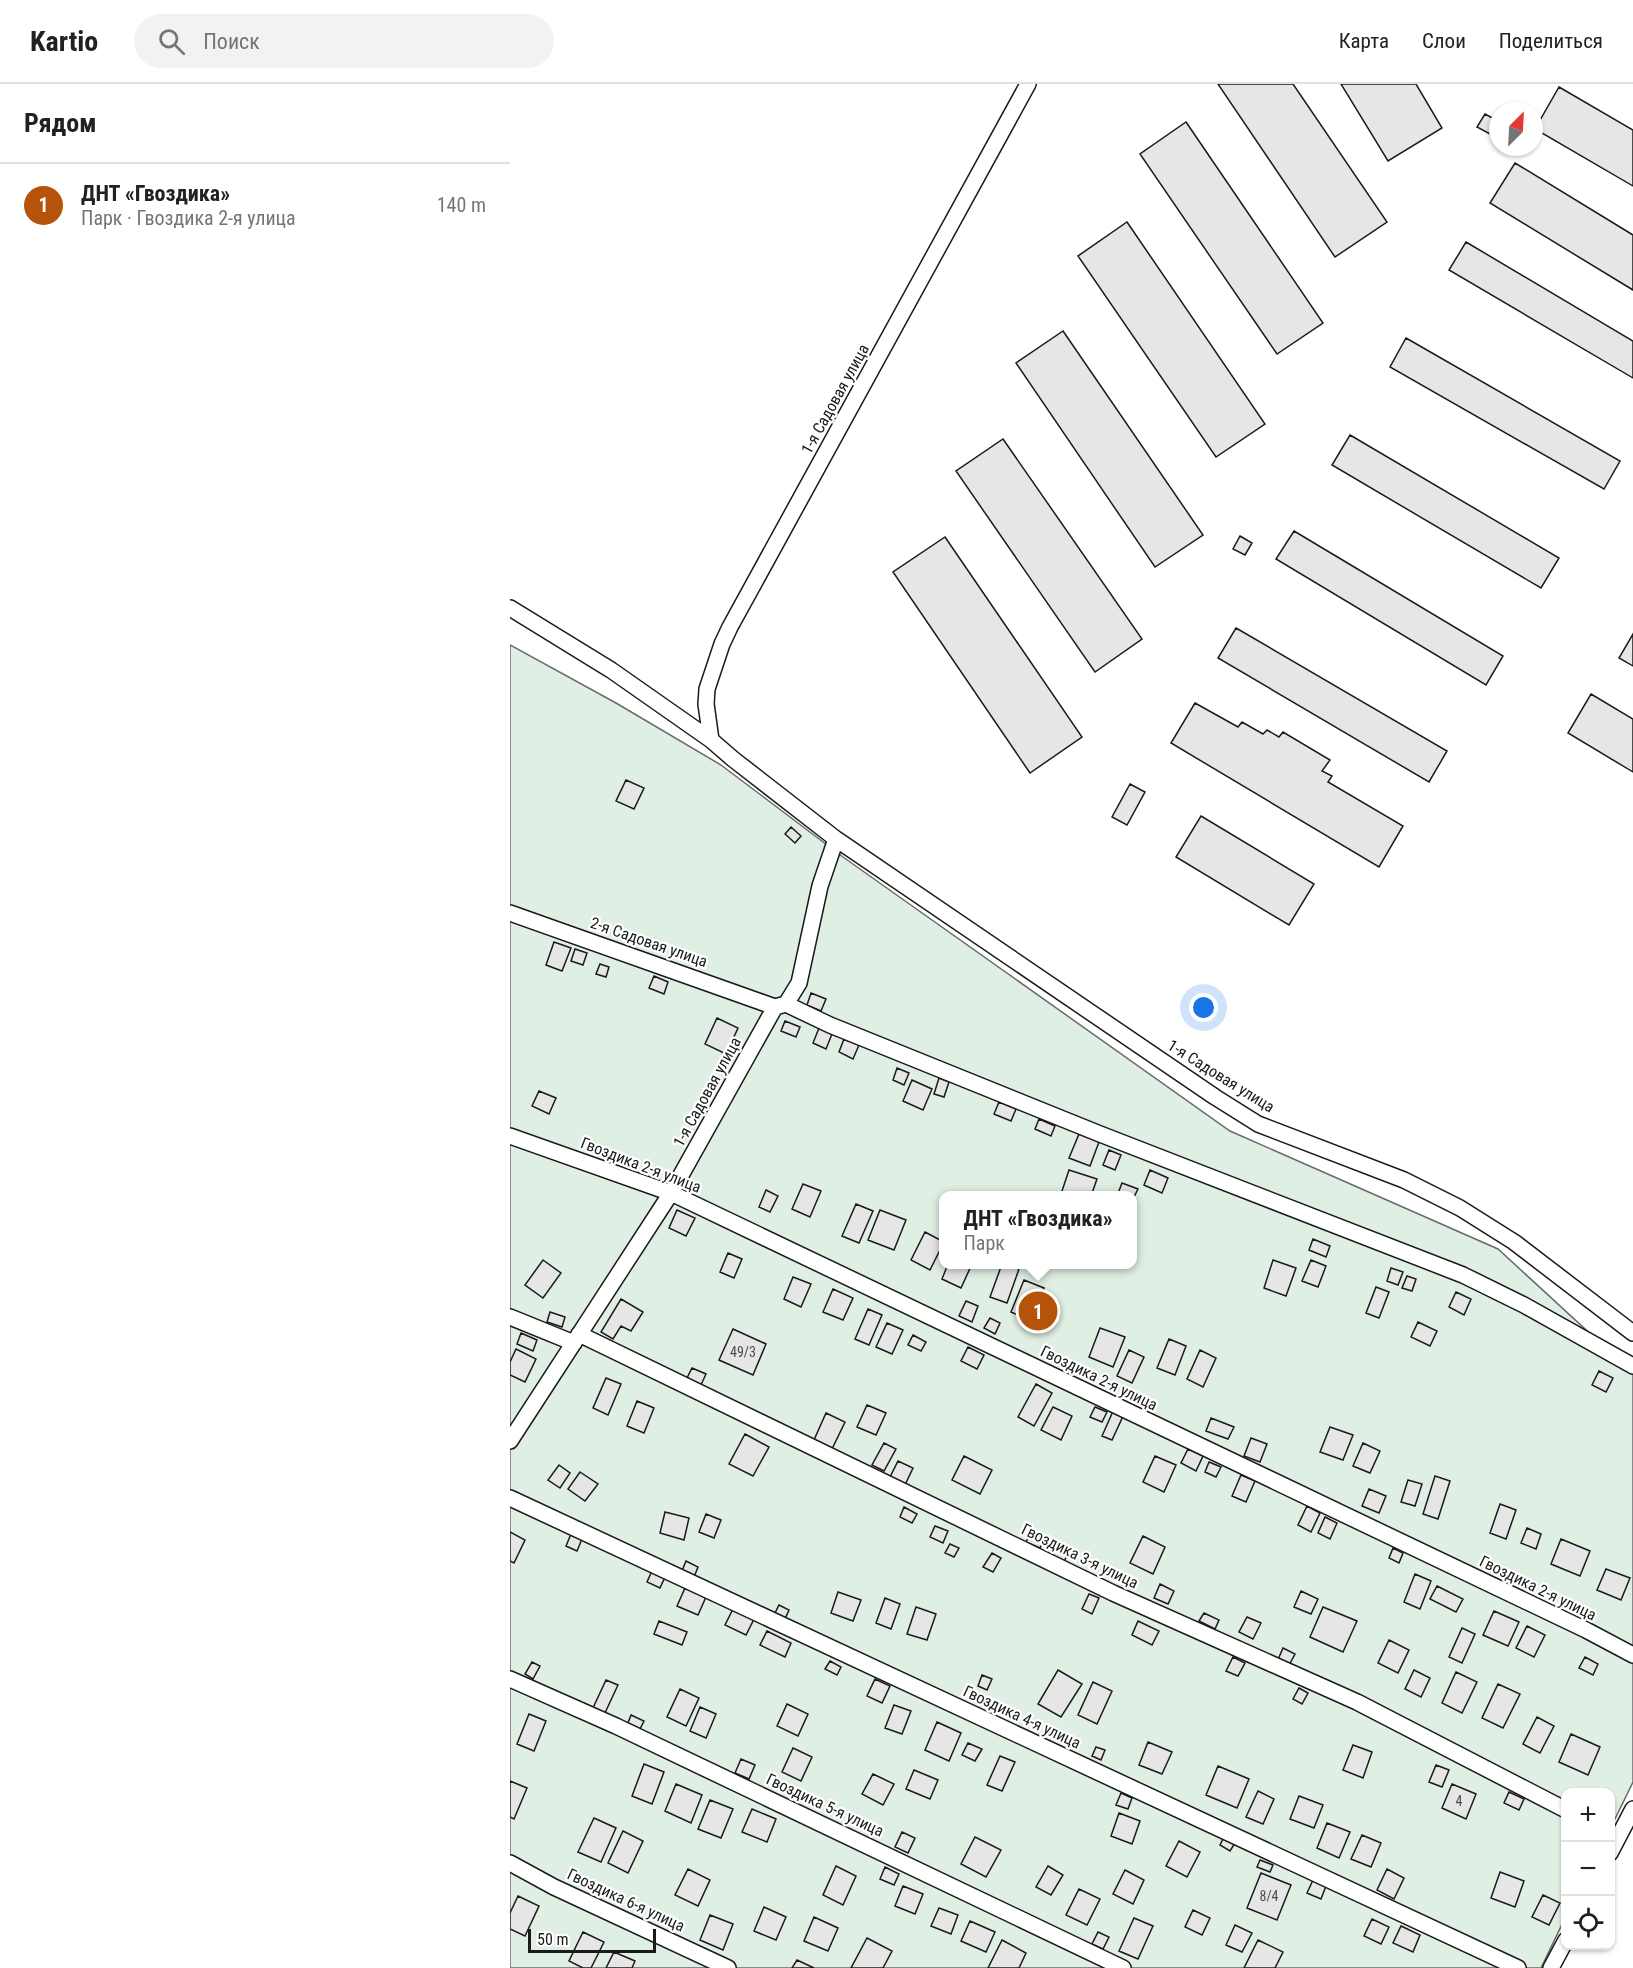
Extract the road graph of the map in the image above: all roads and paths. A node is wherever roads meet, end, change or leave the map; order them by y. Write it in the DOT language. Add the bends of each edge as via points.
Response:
graph roads {
  1 [pos="1028,84"];
  2 [pos="510,608"];
  3 [pos="711,740"];
  4 [pos="836,839"];
  5 [pos="510,913"];
  6 [pos="780,1006"];
  7 [pos="510,1136"];
  8 [pos="671,1193"];
  9 [pos="510,1317"];
  10 [pos="1633,1333"];
  11 [pos="577,1339"];
  12 [pos="1633,1366"];
  13 [pos="510,1441"];
  14 [pos="510,1498"];
  15 [pos="1633,1655"];
  16 [pos="510,1679"];
  17 [pos="1561,1807"];
  18 [pos="1633,1809"];
  19 [pos="1615,1834"];
  20 [pos="510,1863"];
  21 [pos="1561,1949"];
  22 [pos="728,1968"];
  23 [pos="1124,1968"];
  24 [pos="1518,1968"];
  25 [pos="1551,1968"];
  1 -- 3 [label="street, 1-я Садовая улица" via="730,627 707,689"];
  2 -- 3 [label="street, 1-я Садовая улица" via="611,670"];
  3 -- 4 [label="street, 1-я Садовая улица"];
  4 -- 6 [label="street, 1-я Садовая улица" via="820,886 799,983"];
  4 -- 10 [label="street, 1-я Садовая улица" via="1258,1124 1404,1180 1460,1208 1514,1242"];
  5 -- 6 [label="street, 2-я Садовая улица"];
  6 -- 8 [label="street, 1-я Садовая улица"];
  6 -- 12 [label="street, 2-я Садовая улица" via="1462,1275"];
  7 -- 8 [label="street, Гвоздика 2-я улица"];
  8 -- 11 [label="street, 1-я Садовая улица"];
  8 -- 15 [label="street, Гвоздика 2-я улица"];
  9 -- 11 [label="street, Гвоздика 3-я улица"];
  11 -- 13 [label="street, 1-я Садовая улица"];
  11 -- 17 [label="street, Гвоздика 3-я улица" via="1113,1593 1357,1702"];
  14 -- 24 [label="street, Гвоздика 4-я улица"];
  16 -- 23 [label="street, Гвоздика 5-я улица"];
  18 -- 19 [label="street"];
  20 -- 22 [label="street, Гвоздика 6-я улица"];
  21 -- 25 [label="street"];
}
